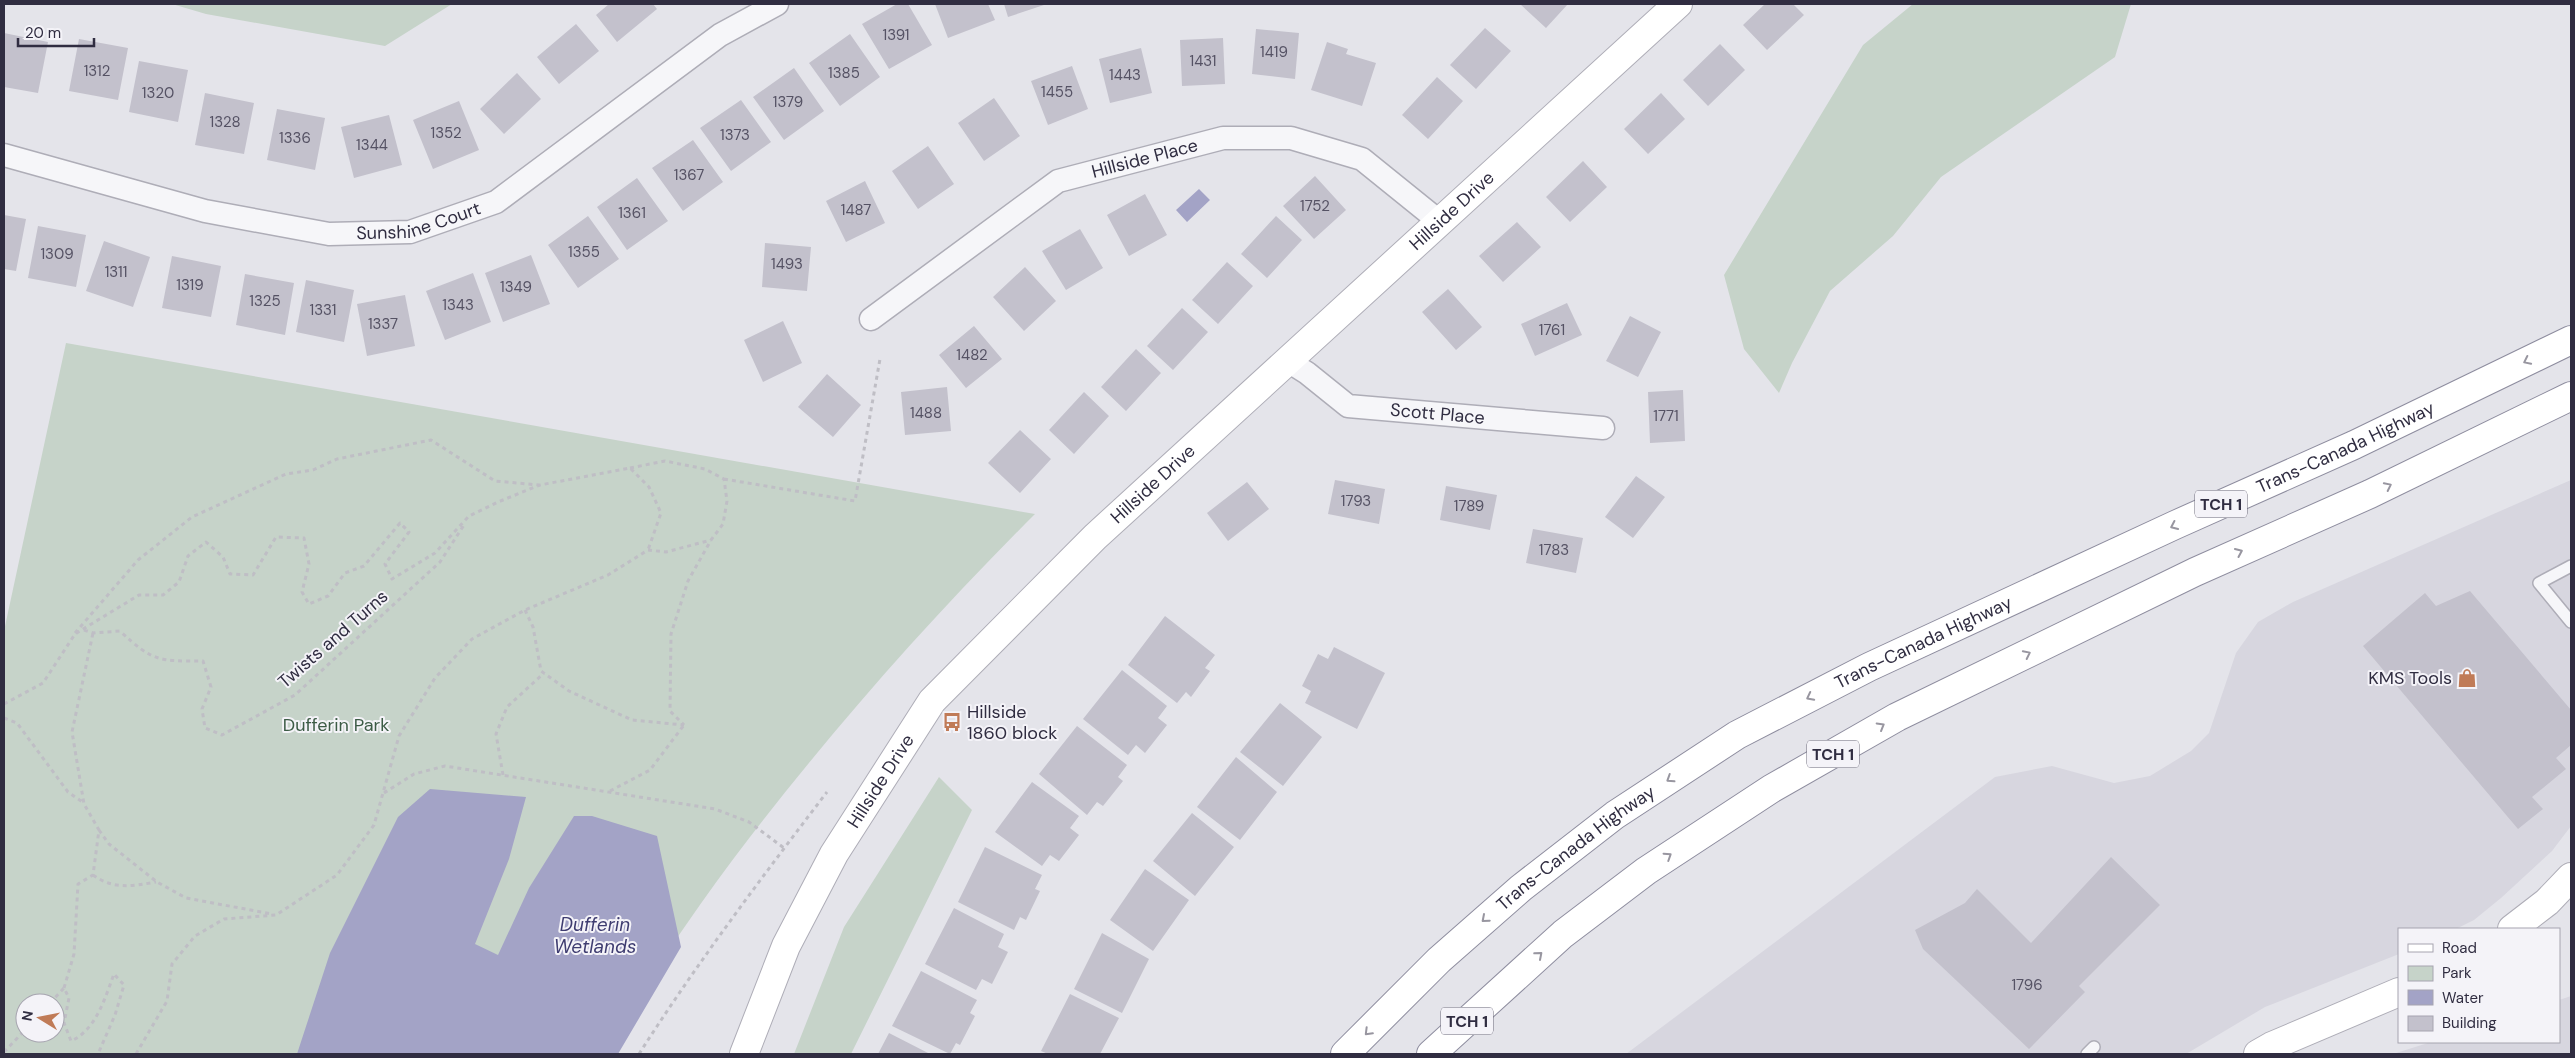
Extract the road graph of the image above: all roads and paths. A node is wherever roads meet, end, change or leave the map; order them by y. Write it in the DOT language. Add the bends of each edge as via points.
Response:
graph roads {
  1 [pos="777,4"];
  2 [pos="1678,4"];
  3 [pos="4,155"];
  4 [pos="1440,222"];
  5 [pos="871,319"];
  6 [pos="2571,340"];
  7 [pos="880,359"];
  8 [pos="1288,361"];
  9 [pos="2571,396"];
  10 [pos="1603,428"];
  11 [pos="630,468"];
  12 [pos="724,478"];
  13 [pos="540,485"];
  14 [pos="469,516"];
  15 [pos="711,540"];
  16 [pos="648,550"];
  17 [pos="2571,566"];
  18 [pos="526,610"];
  19 [pos="2571,622"];
  20 [pos="84,630"];
  21 [pos="93,633"];
  22 [pos="75,634"];
  23 [pos="544,673"];
  24 [pos="4,704"];
  25 [pos="4,718"];
  26 [pos="684,725"];
  27 [pos="503,775"];
  28 [pos="610,790"];
  29 [pos="828,792"];
  30 [pos="383,794"];
  31 [pos="84,804"];
  32 [pos="99,830"];
  33 [pos="784,848"];
  34 [pos="93,875"];
  35 [pos="2571,878"];
  36 [pos="157,882"];
  37 [pos="276,914"];
  38 [pos="2513,928"];
  39 [pos="64,988"];
  40 [pos="1503,988"];
  41 [pos="2398,992"];
  42 [pos="59,993"];
  43 [pos="15,1040"];
  44 [pos="4,1052"];
  45 [pos="98,1054"];
  46 [pos="136,1054"];
  47 [pos="639,1054"];
  48 [pos="744,1054"];
  49 [pos="1345,1054"];
  50 [pos="1431,1054"];
  51 [pos="1453,1054"];
  52 [pos="2258,1054"];
  1 -- 3 [label="street, Sunshine Court" via="720,35 496,202 410,232 329,234 205,211"];
  2 -- 4 [label="main road, Hillside Drive"];
  4 -- 5 [label="street, Hillside Place" via="1362,159 1292,138 1223,138 1058,181"];
  4 -- 8 [label="main road, Hillside Drive"];
  6 -- 49 [label="main road, Trans-Canada Highway / TCH 1, one-way" via="2354,445 1869,667 1737,735 1614,815 1521,888 1439,960"];
  7 -- 12 [label="path" via="855,501"];
  8 -- 10 [label="street, Scott Place" via="1307,372 1348,406"];
  8 -- 48 [label="main road, Hillside Drive" via="1095,537 932,701 825,871 786,946"];
  40 -- 9 [label="main road, TCH 1, one-way" via="1564,934 1646,871 1771,789 1897,717 2195,572 2370,494"];
  11 -- 12 [label="path" via="665,461 705,469"];
  11 -- 13 [label="path"];
  11 -- 16 [label="path" via="649,487 661,513"];
  12 -- 15 [label="path" via="727,501 723,524"];
  13 -- 14 [label="path"];
  13 -- 22 [label="path" via="495,481 431,440 337,459 313,470 286,474 192,517 138,560"];
  14 -- 20 [label="path" via="435,553 392,579 385,564 409,532 400,523 364,566 345,573 328,596 309,604 302,592 309,564 304,538 276,536 254,575 230,574 223,557 206,542 188,556 179,582 163,595 139,595"];
  14 -- 21 [label="path, Twists and Turns" via="440,562 295,695 222,735 205,728 202,709 211,687 202,661 166,661 143,652 120,631"];
  15 -- 16 [label="path" via="666,552"];
  15 -- 26 [label="path" via="688,581 671,634 670,711"];
  16 -- 18 [label="path" via="608,575"];
  17 -- 19 [label="lane" via="2539,584"];
  18 -- 23 [label="path"];
  18 -- 30 [label="path" via="472,639 435,678 399,736"];
  20 -- 21 [label="path, Twists and Turns"];
  20 -- 22 [label="path"];
  21 -- 31 [label="path" via="72,732"];
  22 -- 24 [label="path" via="43,683"];
  23 -- 26 [label="path" via="569,691 632,720"];
  23 -- 27 [label="path" via="506,707 496,734"];
  25 -- 31 [label="path" via="17,723 68,792"];
  26 -- 28 [label="path" via="650,770"];
  27 -- 28 [label="path"];
  27 -- 30 [label="path" via="446,766 414,774"];
  28 -- 33 [label="path" via="715,808 749,822"];
  29 -- 33 [label="path"];
  30 -- 37 [label="path" via="374,826 337,875"];
  31 -- 32 [label="path"];
  32 -- 34 [label="path"];
  32 -- 36 [label="path" via="109,844"];
  33 -- 47 [label="path" via="682,988"];
  34 -- 36 [label="path" via="110,885 125,888"];
  34 -- 39 [label="path" via="78,884 74,954"];
  35 -- 38 [label="main road"];
  36 -- 37 [label="path" via="186,898"];
  37 -- 46 [label="path" via="224,919 195,936 172,964 167,1001"];
  39 -- 42 [label="path"];
  39 -- 45 [label="path" via="69,998 64,1023 71,1041 82,1036 102,1007 114,974 124,985"];
  40 -- 50 [label="main road, TCH 1"];
  40 -- 51 [label="main road"];
  41 -- 52 [label="main road"];
  43 -- 44 [label="path"];
}
